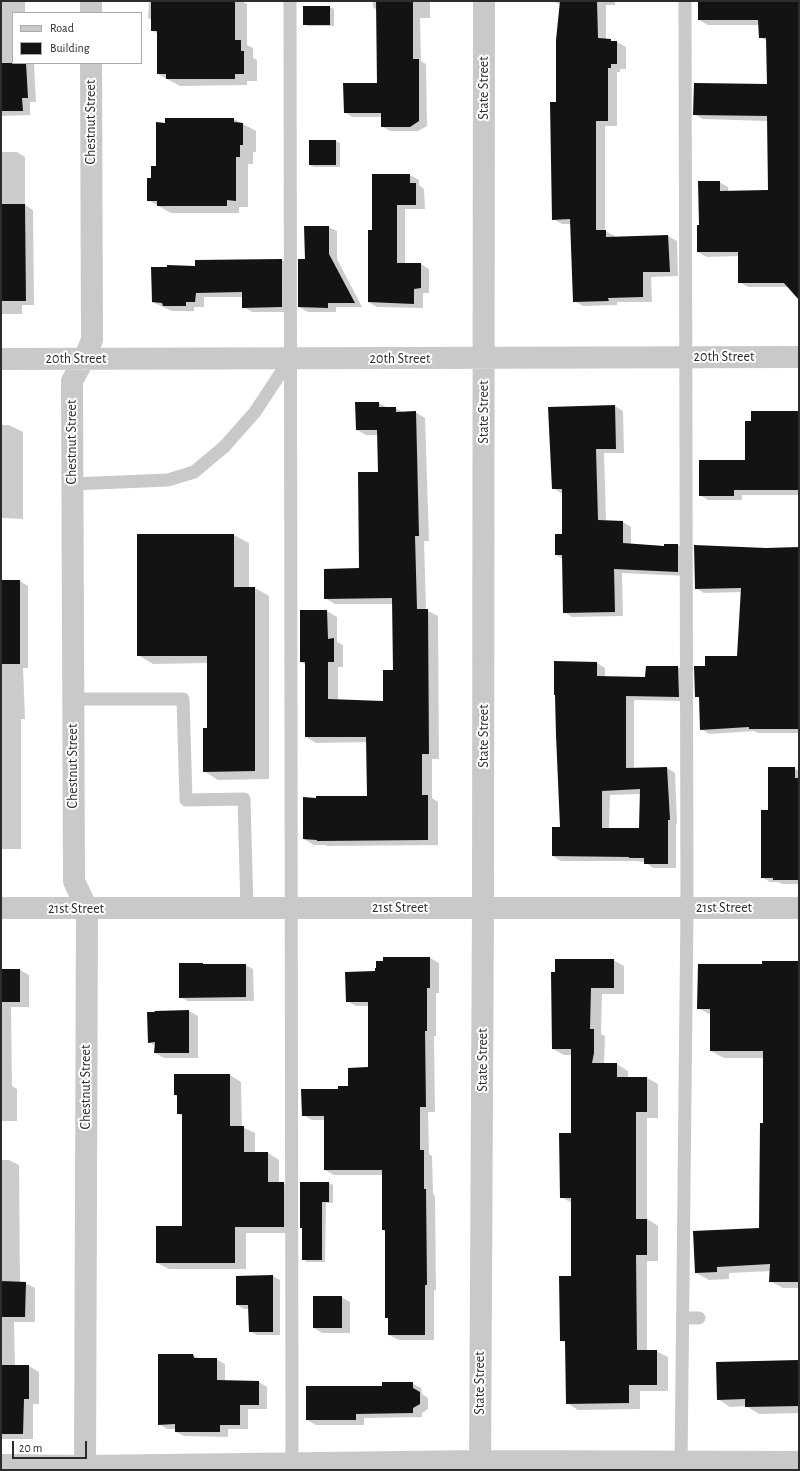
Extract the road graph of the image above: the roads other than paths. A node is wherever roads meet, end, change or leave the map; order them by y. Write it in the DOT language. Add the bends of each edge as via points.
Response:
graph roads {
  1 [pos="91,1"];
  2 [pos="290,1"];
  3 [pos="484,1"];
  4 [pos="685,1"];
  5 [pos="91,12"];
  6 [pos="91,64"];
  7 [pos="686,357"];
  8 [pos="799,357"];
  9 [pos="484,358"];
  10 [pos="1,359"];
  11 [pos="84,359"];
  12 [pos="290,359"];
  13 [pos="72,484"];
  14 [pos="73,699"];
  15 [pos="1,908"];
  16 [pos="290,908"];
  17 [pos="484,908"];
  18 [pos="687,908"];
  19 [pos="799,908"];
  20 [pos="87,909"];
  21 [pos="247,909"];
  22 [pos="683,1318"];
  23 [pos="700,1318"];
  24 [pos="799,1462"];
  25 [pos="1,1464"];
  26 [pos="292,1466"];
  27 [pos="480,1466"];
  28 [pos="681,1466"];
  29 [pos="85,1468"];
  1 -- 5 [label="street"];
  2 -- 12 [label="lane"];
  3 -- 9 [label="street, State Street"];
  4 -- 7 [label="lane"];
  6 -- 11 [label="street, Chestnut Street" via="92,340"];
  7 -- 8 [label="street, 20th Street"];
  7 -- 9 [label="street, 20th Street"];
  7 -- 18 [label="lane"];
  9 -- 12 [label="street, 20th Street"];
  9 -- 17 [label="street, State Street"];
  10 -- 11 [label="street, 20th Street"];
  11 -- 12 [label="street, 20th Street"];
  11 -- 13 [label="street, Chestnut Street" via="72,381"];
  12 -- 13 [label="lane" via="255,412 224,447 194,472 168,480"];
  12 -- 16 [label="lane"];
  13 -- 14 [label="street, Chestnut Street"];
  14 -- 20 [label="street, Chestnut Street" via="74,881"];
  14 -- 21 [label="lane" via="183,699 186,800 244,799"];
  15 -- 20 [label="street, 21st Street"];
  16 -- 17 [label="street, 21st Street"];
  16 -- 21 [label="street, 21st Street"];
  16 -- 26 [label="lane"];
  17 -- 18 [label="street, 21st Street"];
  17 -- 27 [label="street, State Street"];
  18 -- 19 [label="street, 21st Street"];
  18 -- 22 [label="lane"];
  20 -- 21 [label="street, 21st Street"];
  20 -- 29 [label="street, Chestnut Street"];
  22 -- 23 [label="lane"];
  22 -- 28 [label="lane"];
  24 -- 28 [label="street"];
  25 -- 29 [label="street"];
  26 -- 27 [label="street"];
  26 -- 29 [label="street"];
  27 -- 28 [label="street"];
}
